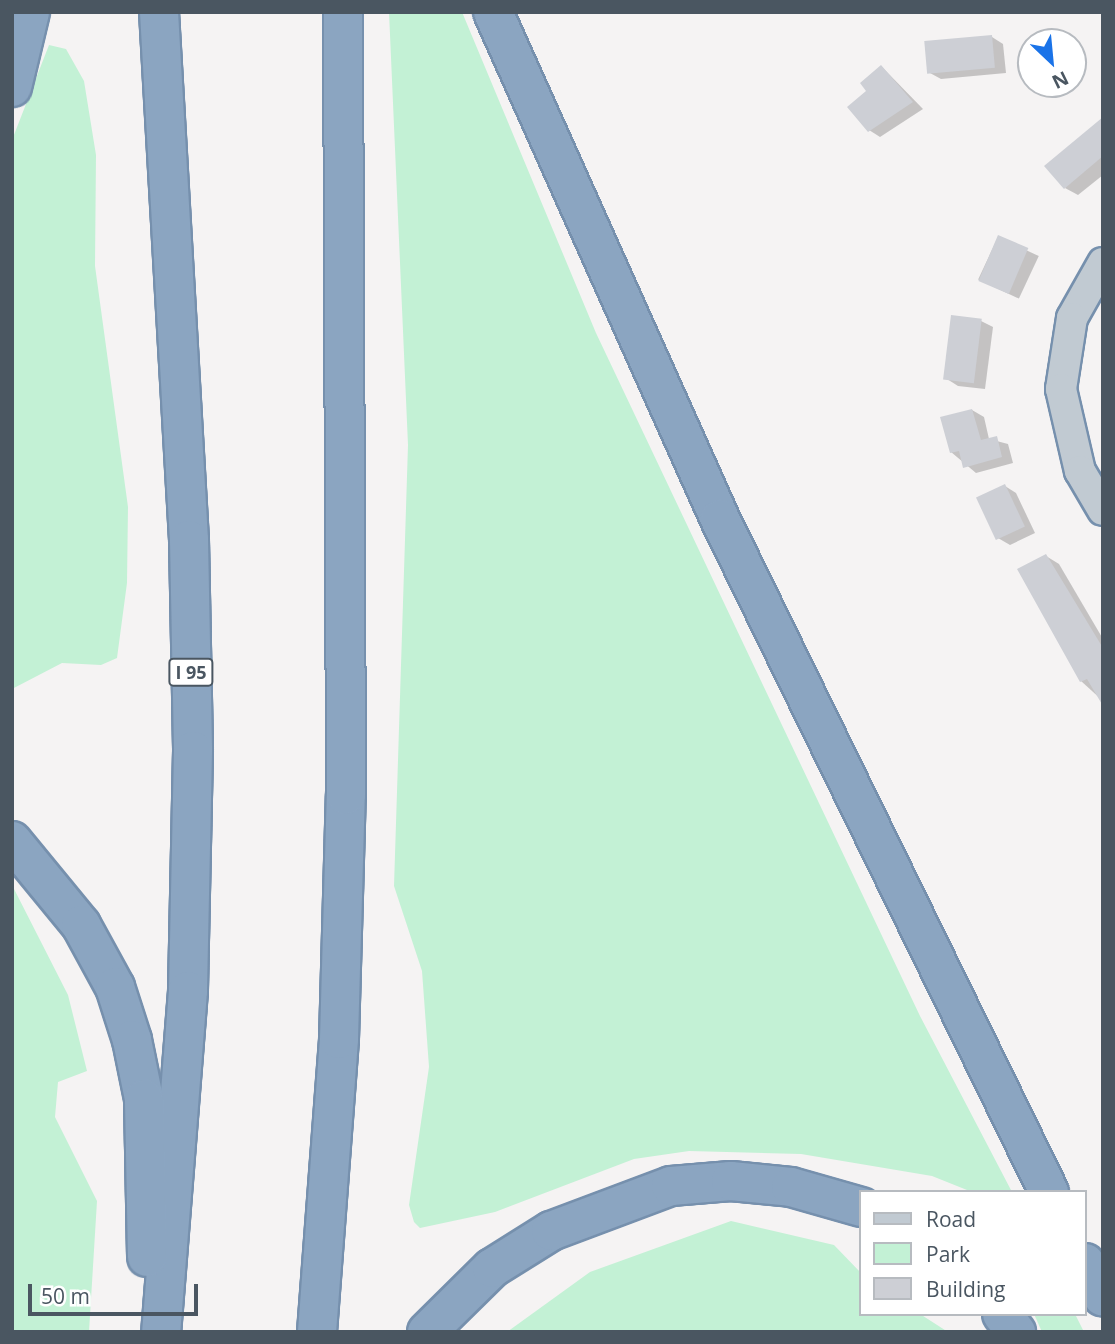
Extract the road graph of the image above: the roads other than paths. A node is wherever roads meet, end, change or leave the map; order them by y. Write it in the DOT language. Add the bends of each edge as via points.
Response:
graph roads {
  1 [pos="30,12"];
  2 [pos="159,12"];
  3 [pos="343,12"];
  4 [pos="493,12"];
  5 [pos="12,87"];
  6 [pos="1103,263"];
  7 [pos="1103,510"];
  8 [pos="12,841"];
  9 [pos="1048,1190"];
  10 [pos="860,1207"];
  11 [pos="1087,1267"];
  12 [pos="1103,1297"];
  13 [pos="1004,1316"];
  14 [pos="146,1332"];
  15 [pos="161,1332"];
  16 [pos="317,1332"];
  17 [pos="427,1332"];
  18 [pos="1016,1332"];
  1 -- 5 [label="highway"];
  2 -- 15 [label="highway, I 95" via="189,540 193,751 188,991"];
  3 -- 16 [label="highway" via="346,795 339,1039"];
  4 -- 9 [label="highway" via="720,519"];
  6 -- 7 [label="street" via="1072,318 1061,389 1080,471"];
  8 -- 14 [label="highway" via="81,925 115,987 132,1040 146,1132"];
  10 -- 17 [label="highway" via="779,1186 731,1181 671,1185 551,1231 492,1268"];
  11 -- 12 [label="highway"];
  13 -- 18 [label="highway"];
}
